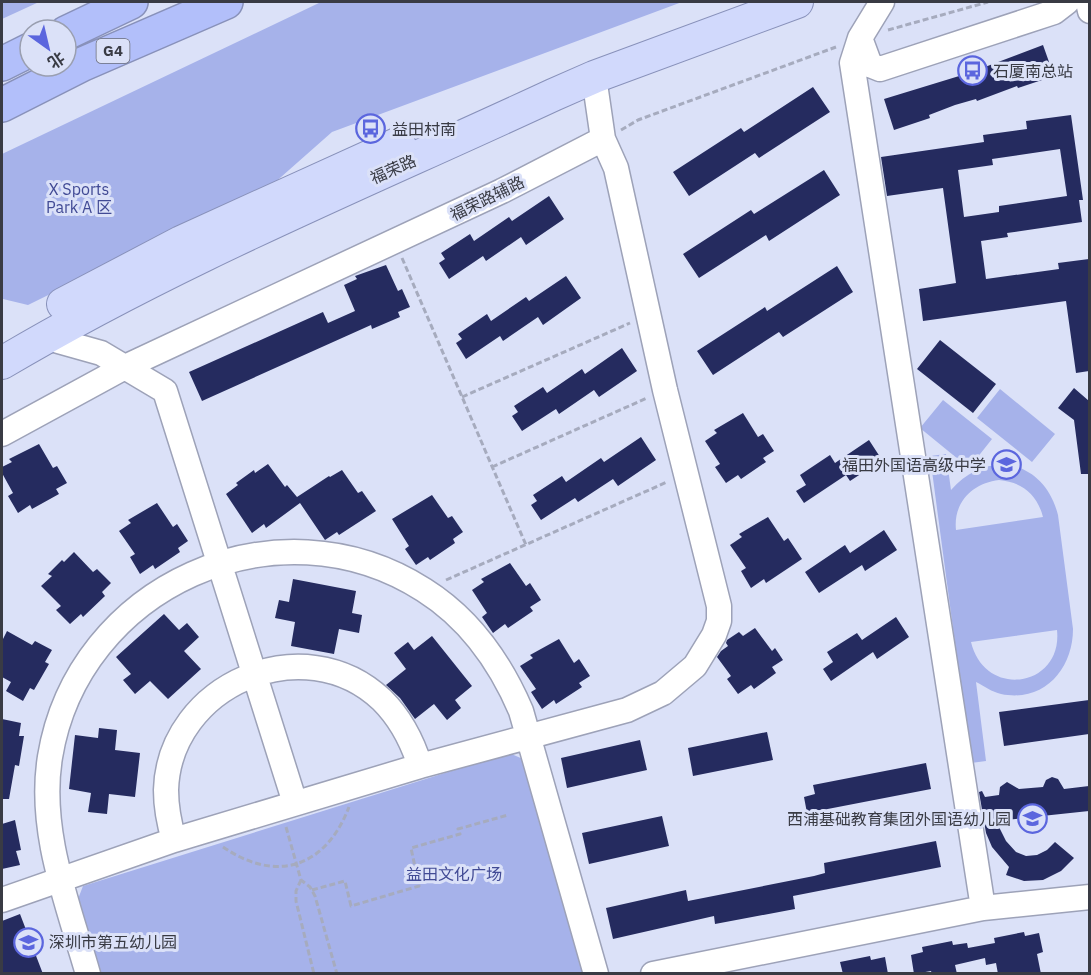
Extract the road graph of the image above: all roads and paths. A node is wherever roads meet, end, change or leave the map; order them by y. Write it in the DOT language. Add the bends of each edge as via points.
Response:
graph roads {
  1 [pos="131,2"];
  2 [pos="226,2"];
  3 [pos="741,2"];
  4 [pos="797,2"];
  5 [pos="882,2"];
  6 [pos="988,2"];
  7 [pos="1067,2"];
  8 [pos="1088,2"];
  9 [pos="1089,11"];
  10 [pos="78,27"];
  11 [pos="860,38"];
  12 [pos="18,56"];
  13 [pos="2,64"];
  14 [pos="594,77"];
  15 [pos="2,105"];
  16 [pos="603,139"];
  17 [pos="394,241"];
  18 [pos="648,315"];
  19 [pos="44,337"];
  20 [pos="3,353"];
  21 [pos="126,367"];
  22 [pos="665,390"];
  23 [pos="462,397"];
  24 [pos="2,434"];
  25 [pos="492,466"];
  26 [pos="685,473"];
  27 [pos="526,545"];
  28 [pos="219,563"];
  29 [pos="423,590"];
  30 [pos="254,674"];
  31 [pos="529,737"];
  32 [pos="420,766"];
  33 [pos="348,788"];
  34 [pos="288,805"];
  35 [pos="508,815"];
  36 [pos="174,840"];
  37 [pos="221,845"];
  38 [pos="297,864"];
  39 [pos="62,879"];
  40 [pos="301,880"];
  41 [pos="312,890"];
  42 [pos="1089,897"];
  43 [pos="2,900"];
  44 [pos="983,908"];
  45 [pos="88,974"];
  46 [pos="314,974"];
  47 [pos="337,974"];
  48 [pos="596,974"];
  49 [pos="653,974"];
  1 -- 10 [label="highway, G4"];
  2 -- 15 [label="highway, G4" via="83,64"];
  3 -- 20 [label="main road, 福荣路" via="587,58 181,242 109,278"];
  4 -- 14 [label="main road, 福荣路"];
  5 -- 11 [label="street"];
  6 -- 11 [label="path"];
  7 -- 11 [label="street" via="1054,12 880,69 870,65"];
  8 -- 9 [label="street"];
  11 -- 16 [label="path" via="638,120"];
  11 -- 44 [label="street" via="852,63"];
  12 -- 13 [label="highway"];
  14 -- 16 [label="street"];
  14 -- 19 [label="main road, 福荣路" via="289,216"];
  16 -- 17 [label="street, 福荣路辅路"];
  16 -- 18 [label="street" via="616,168"];
  17 -- 21 [label="street, 福荣路辅路"];
  17 -- 23 [label="path"];
  18 -- 22 [label="street"];
  18 -- 23 [label="path"];
  19 -- 20 [label="main road, 福荣路"];
  19 -- 21 [label="street" via="101,353"];
  21 -- 24 [label="street, 福荣路辅路"];
  21 -- 28 [label="street" via="165,391"];
  22 -- 25 [label="path"];
  22 -- 26 [label="street"];
  23 -- 25 [label="path"];
  25 -- 27 [label="path"];
  26 -- 27 [label="path"];
  26 -- 31 [label="street" via="719,606 719,621 705,651 679,681 647,701"];
  27 -- 29 [label="path"];
  28 -- 29 [label="street" via="269,553 309,552 369,564"];
  28 -- 30 [label="street"];
  28 -- 39 [label="street" via="174,582 133,610 99,646 73,687 55,734 48,782 50,831"];
  29 -- 31 [label="street" via="465,623 493,657 511,687"];
  30 -- 32 [label="street" via="308,667 334,672 358,683 398,718 412,741"];
  30 -- 34 [label="street"];
  30 -- 36 [label="street" via="210,699 179,740 166,789 167,815"];
  31 -- 32 [label="street"];
  31 -- 48 [label="street"];
  32 -- 33 [label="street"];
  33 -- 34 [label="street"];
  33 -- 38 [label="path" via="349,807 334,836"];
  34 -- 36 [label="street"];
  34 -- 38 [label="path"];
  35 -- 41 [label="path" via="411,848 419,886 351,906 345,881"];
  36 -- 39 [label="street"];
  37 -- 38 [label="path" via="260,865"];
  38 -- 40 [label="path"];
  39 -- 43 [label="street"];
  39 -- 45 [label="street"];
  40 -- 41 [label="path"];
  40 -- 46 [label="path" via="296,902"];
  41 -- 47 [label="path"];
  42 -- 44 [label="street"];
  44 -- 49 [label="street"];
}
